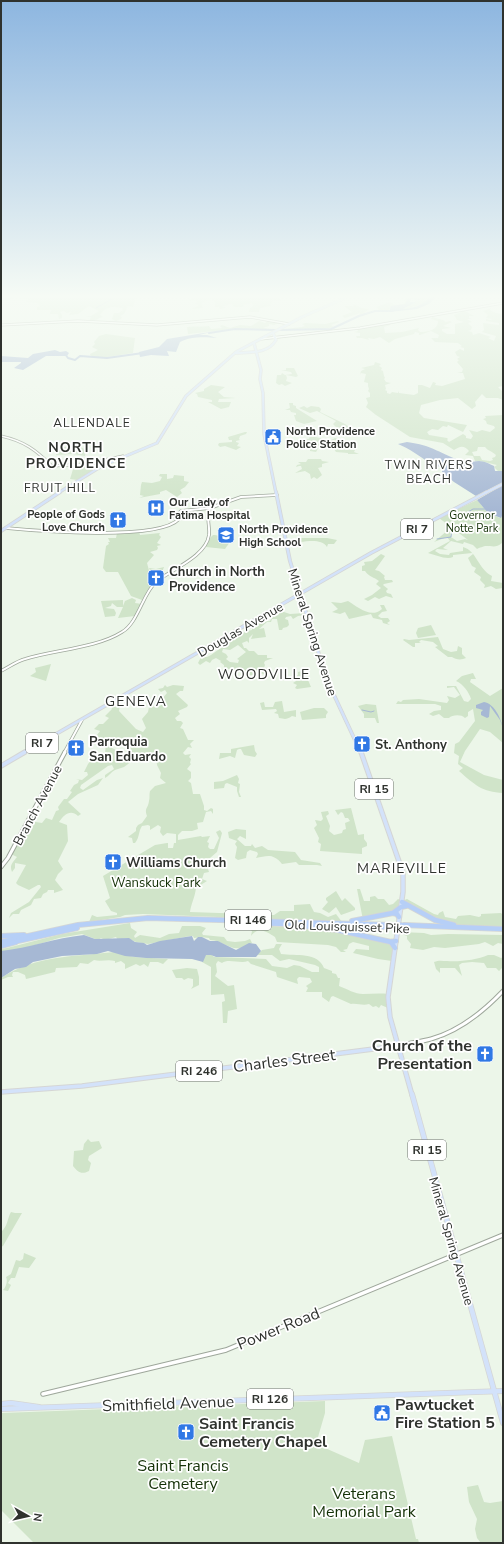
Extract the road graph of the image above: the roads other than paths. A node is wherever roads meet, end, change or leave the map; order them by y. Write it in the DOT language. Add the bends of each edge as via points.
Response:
graph roads {
  1 [pos="220,367"];
  2 [pos="260,367"];
  3 [pos="1,436"];
  4 [pos="123,456"];
  5 [pos="98,462"];
  6 [pos="102,466"];
  7 [pos="503,484"];
  8 [pos="277,495"];
  9 [pos="210,508"];
  10 [pos="6,528"];
  11 [pos="1,531"];
  12 [pos="301,595"];
  13 [pos="1,671"];
  14 [pos="82,720"];
  15 [pos="1,766"];
  16 [pos="1,867"];
  17 [pos="403,905"];
  18 [pos="393,913"];
  19 [pos="399,917"];
  20 [pos="336,923"];
  21 [pos="287,924"];
  22 [pos="391,926"];
  23 [pos="405,926"];
  24 [pos="474,928"];
  25 [pos="503,929"];
  26 [pos="36,934"];
  27 [pos="1,936"];
  28 [pos="394,942"];
  29 [pos="1,944"];
  30 [pos="395,948"];
  31 [pos="503,991"];
  32 [pos="397,1046"];
  33 [pos="1,1092"];
  34 [pos="503,1235"];
  35 [pos="456,1255"];
  36 [pos="503,1391"];
  37 [pos="493,1392"];
  38 [pos="44,1394"];
  39 [pos="3,1404"];
  40 [pos="46,1408"];
  41 [pos="1,1409"];
  42 [pos="503,1423"];
  1 -- 4 [label="main road" via="186,396 157,443"];
  2 -- 8 [label="main road, Mineral Spring Avenue / RI 15" via="264,434"];
  3 -- 5 [label="main road" via="16,439 38,452 52,466"];
  4 -- 5 [label="main road"];
  4 -- 6 [label="main road"];
  5 -- 6 [label="main road"];
  6 -- 10 [label="main road"];
  7 -- 12 [label="main road, Douglas Avenue / RI 7" via="371,553"];
  8 -- 9 [label="main road" via="241,497"];
  8 -- 12 [label="main road, Mineral Spring Avenue / RI 15" via="286,544"];
  9 -- 10 [label="main road" via="180,511 179,519 174,524 109,534"];
  9 -- 13 [label="main road" via="206,521 209,538 202,549 183,566 155,583 124,631 112,638 24,659"];
  10 -- 11 [label="main road"];
  12 -- 14 [label="main road, Douglas Avenue / RI 7"];
  12 -- 17 [label="main road, Mineral Spring Avenue / RI 15" via="327,680 365,762 398,857 404,879"];
  14 -- 15 [label="main road, Douglas Avenue / RI 7"];
  14 -- 16 [label="main road, Branch Avenue"];
  17 -- 18 [label="highway"];
  17 -- 19 [label="main road, Mineral Spring Avenue / RI 15"];
  17 -- 24 [label="highway" via="443,922"];
  18 -- 19 [label="highway"];
  18 -- 20 [label="highway"];
  19 -- 28 [label="main road, Mineral Spring Avenue / RI 15"];
  20 -- 22 [label="highway, Old Louisquisset Pike / RI 146"];
  20 -- 26 [label="highway, Old Louisquisset Pike / RI 146" via="148,918 90,923"];
  21 -- 22 [label="highway, Old Louisquisset Pike / RI 146"];
  21 -- 28 [label="highway" via="337,930"];
  21 -- 29 [label="highway, Old Louisquisset Pike / RI 146" via="138,920 86,926"];
  22 -- 23 [label="highway, Old Louisquisset Pike / RI 146, bridge"];
  23 -- 24 [label="highway, Old Louisquisset Pike / RI 146"];
  23 -- 25 [label="highway, Old Louisquisset Pike / RI 146"];
  24 -- 25 [label="highway, Old Louisquisset Pike / RI 146"];
  26 -- 27 [label="highway"];
  26 -- 29 [label="highway, Old Louisquisset Pike / RI 146"];
  28 -- 30 [label="highway"];
  30 -- 32 [label="main road, Mineral Spring Avenue / RI 15" via="388,1002"];
  31 -- 32 [label="main road, Charles Street / RI 246" via="459,1028 421,1042"];
  32 -- 33 [label="main road, Charles Street / RI 246" via="82,1086"];
  32 -- 35 [label="main road, Mineral Spring Avenue / RI 15"];
  34 -- 35 [label="main road, Power Road"];
  35 -- 37 [label="main road, Mineral Spring Avenue / RI 15"];
  35 -- 38 [label="main road, Power Road" via="226,1350"];
  36 -- 37 [label="main road, Smithfield Avenue / RI 126"];
  37 -- 40 [label="main road, Smithfield Avenue / RI 126"];
  37 -- 42 [label="main road, Mineral Spring Avenue / RI 15"];
  39 -- 40 [label="main road"];
  40 -- 41 [label="main road, Smithfield Avenue / RI 126"];
}
